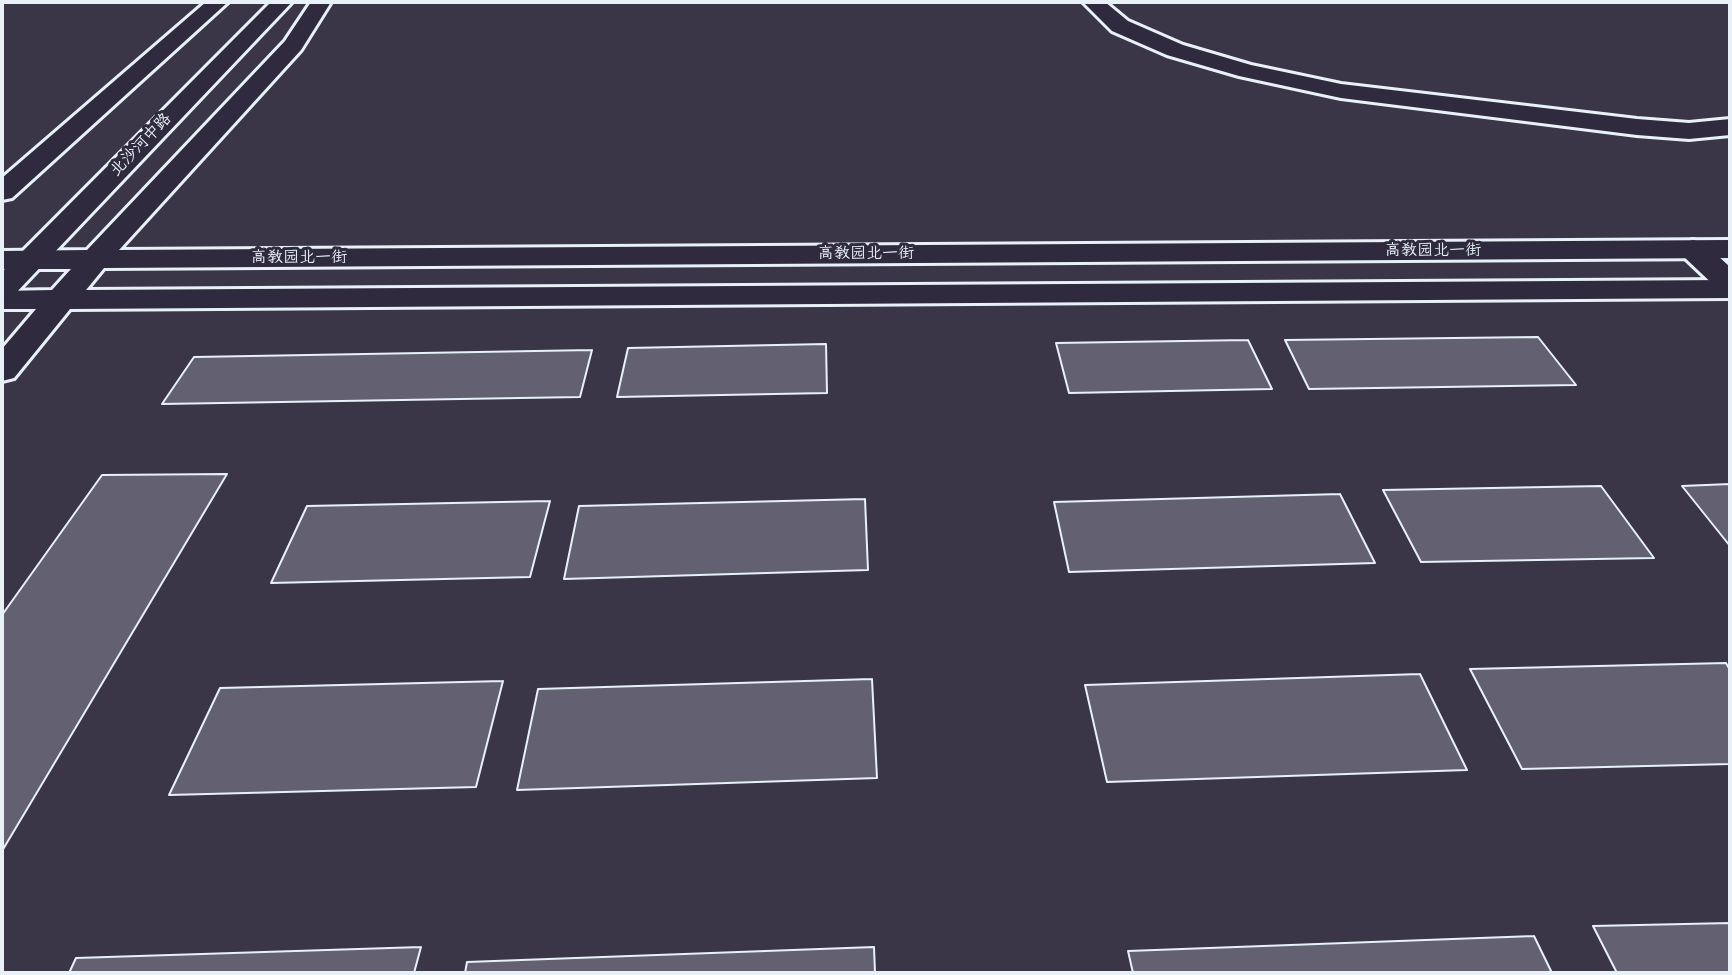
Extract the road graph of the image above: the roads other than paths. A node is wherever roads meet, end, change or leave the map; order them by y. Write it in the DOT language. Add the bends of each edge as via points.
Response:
graph roads {
  1 [pos="218,2"];
  2 [pos="282,2"];
  3 [pos="321,2"];
  4 [pos="1093,2"];
  5 [pos="1730,127"];
  6 [pos="2,192"];
  7 [pos="1730,249"];
  8 [pos="1693,250"];
  9 [pos="17,260"];
  10 [pos="96,260"];
  11 [pos="1730,283"];
  12 [pos="2,289"];
  13 [pos="1730,289"];
  14 [pos="63,299"];
  15 [pos="2,300"];
  16 [pos="2,370"];
  1 -- 6 [label="street"];
  2 -- 9 [label="street, 北沙河中路"];
  3 -- 10 [label="street" via="293,45"];
  4 -- 5 [label="street" via="1120,26 1175,50 1247,71 1362,95 1637,127 1689,131"];
  7 -- 8 [label="street, 高教园北一街"];
  8 -- 10 [label="street, 高教园北一街"];
  8 -- 11 [label="street"];
  9 -- 10 [label="street, 高教园北一街"];
  9 -- 12 [label="street, 北沙河中路"];
  10 -- 14 [label="street"];
  13 -- 14 [label="street"];
  14 -- 15 [label="street"];
  14 -- 16 [label="street"];
}
